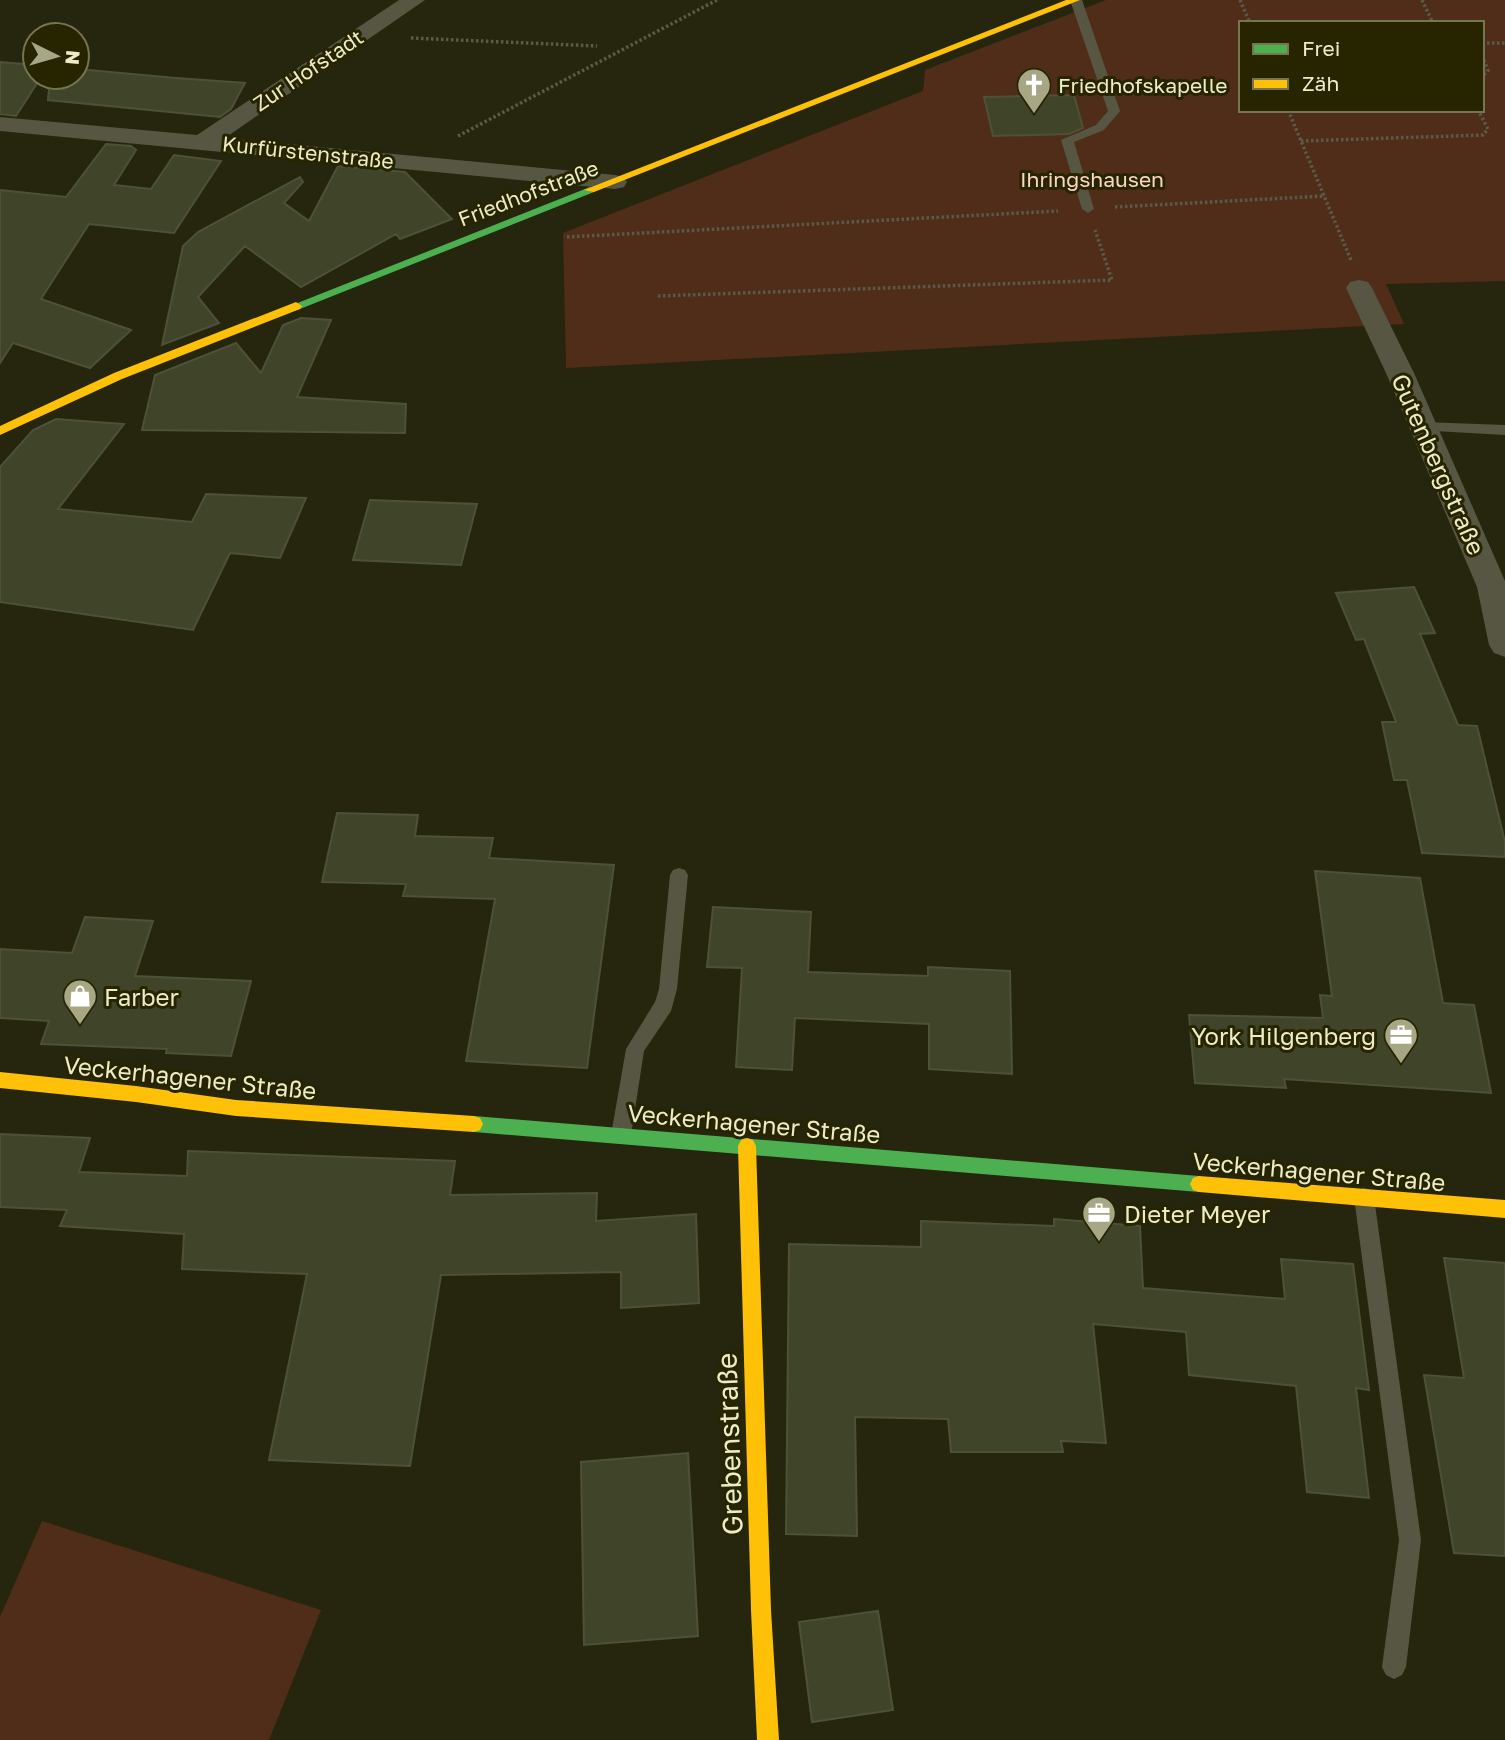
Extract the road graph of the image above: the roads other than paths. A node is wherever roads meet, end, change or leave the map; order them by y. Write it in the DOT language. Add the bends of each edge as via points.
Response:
graph roads {
  1 [pos="414,0"];
  2 [pos="1075,0"];
  3 [pos="0,124"];
  4 [pos="203,142"];
  5 [pos="615,182"];
  6 [pos="1088,209"];
  7 [pos="1359,288"];
  8 [pos="1422,427"];
  9 [pos="1505,430"];
  10 [pos="0,431"];
  11 [pos="1505,645"];
  12 [pos="679,875"];
  13 [pos="0,1080"];
  14 [pos="621,1135"];
  15 [pos="747,1146"];
  16 [pos="1364,1197"];
  17 [pos="1505,1209"];
  18 [pos="1394,1667"];
  19 [pos="768,1740"];
  1 -- 4 [label="street, Zur Hofstadt"];
  2 -- 5 [label="street, Friedhofstraße"];
  2 -- 6 [label="lane" via="1114,111 1098,130 1067,140"];
  3 -- 4 [label="street, Kurfürstenstraße"];
  4 -- 5 [label="street, Kurfürstenstraße"];
  5 -- 10 [label="street, Friedhofstraße" via="118,376"];
  7 -- 8 [label="street, Gutenbergstraße"];
  8 -- 9 [label="lane"];
  8 -- 11 [label="street, Gutenbergstraße" via="1492,587"];
  12 -- 14 [label="lane" via="668,989 664,1005 635,1049"];
  13 -- 14 [label="street, Veckerhagener Straße" via="236,1108"];
  14 -- 15 [label="street, Veckerhagener Straße"];
  15 -- 16 [label="street, Veckerhagener Straße"];
  15 -- 19 [label="street, Grebenstraße"];
  16 -- 17 [label="street, Veckerhagener Straße"];
  16 -- 18 [label="lane" via="1410,1540"];
}
